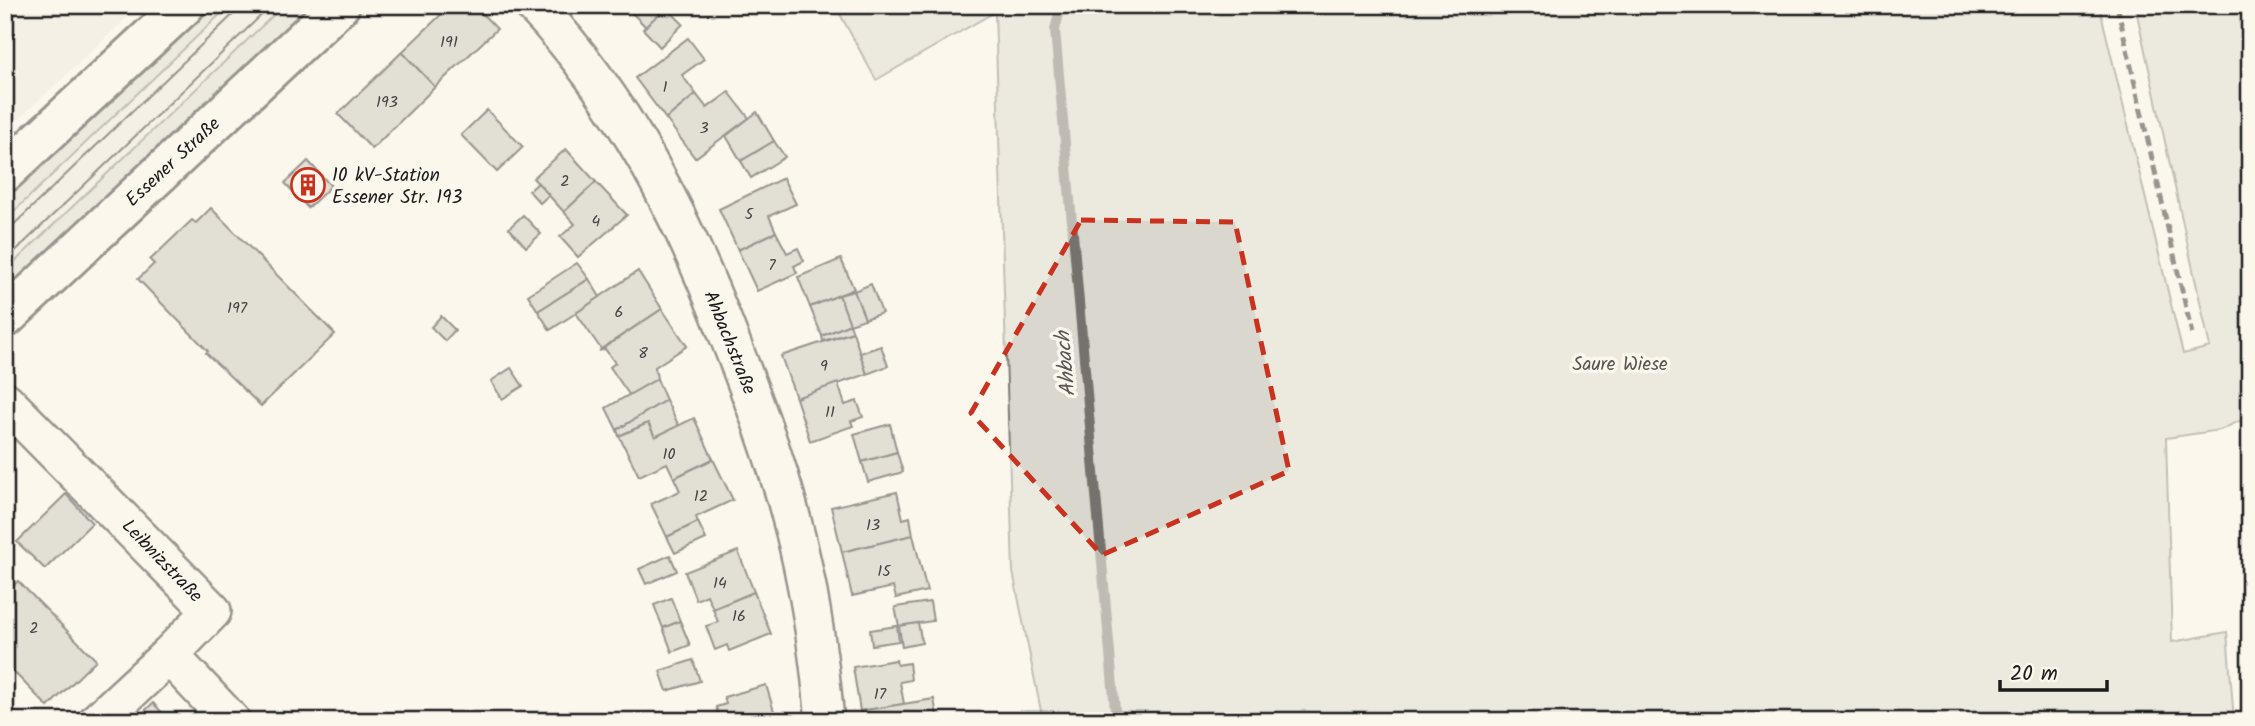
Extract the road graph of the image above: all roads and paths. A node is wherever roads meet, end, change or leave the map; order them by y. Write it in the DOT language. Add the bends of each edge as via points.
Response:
graph roads {
  1 [pos="185,5"];
  2 [pos="340,5"];
  3 [pos="534,5"];
  4 [pos="5,172"];
  5 [pos="5,318"];
  6 [pos="5,401"];
  7 [pos="169,655"];
  8 [pos="98,721"];
  9 [pos="232,721"];
  10 [pos="825,721"];
  1 -- 4 [label="main road"];
  2 -- 5 [label="main road, Essener Straße"];
  3 -- 10 [label="street, Ahbachstraße" via="625,120 671,201 712,292 755,402 791,517 808,588"];
  6 -- 7 [label="street, Leibnizstraße" via="212,611"];
  7 -- 8 [label="street"];
  7 -- 9 [label="street"];
}
